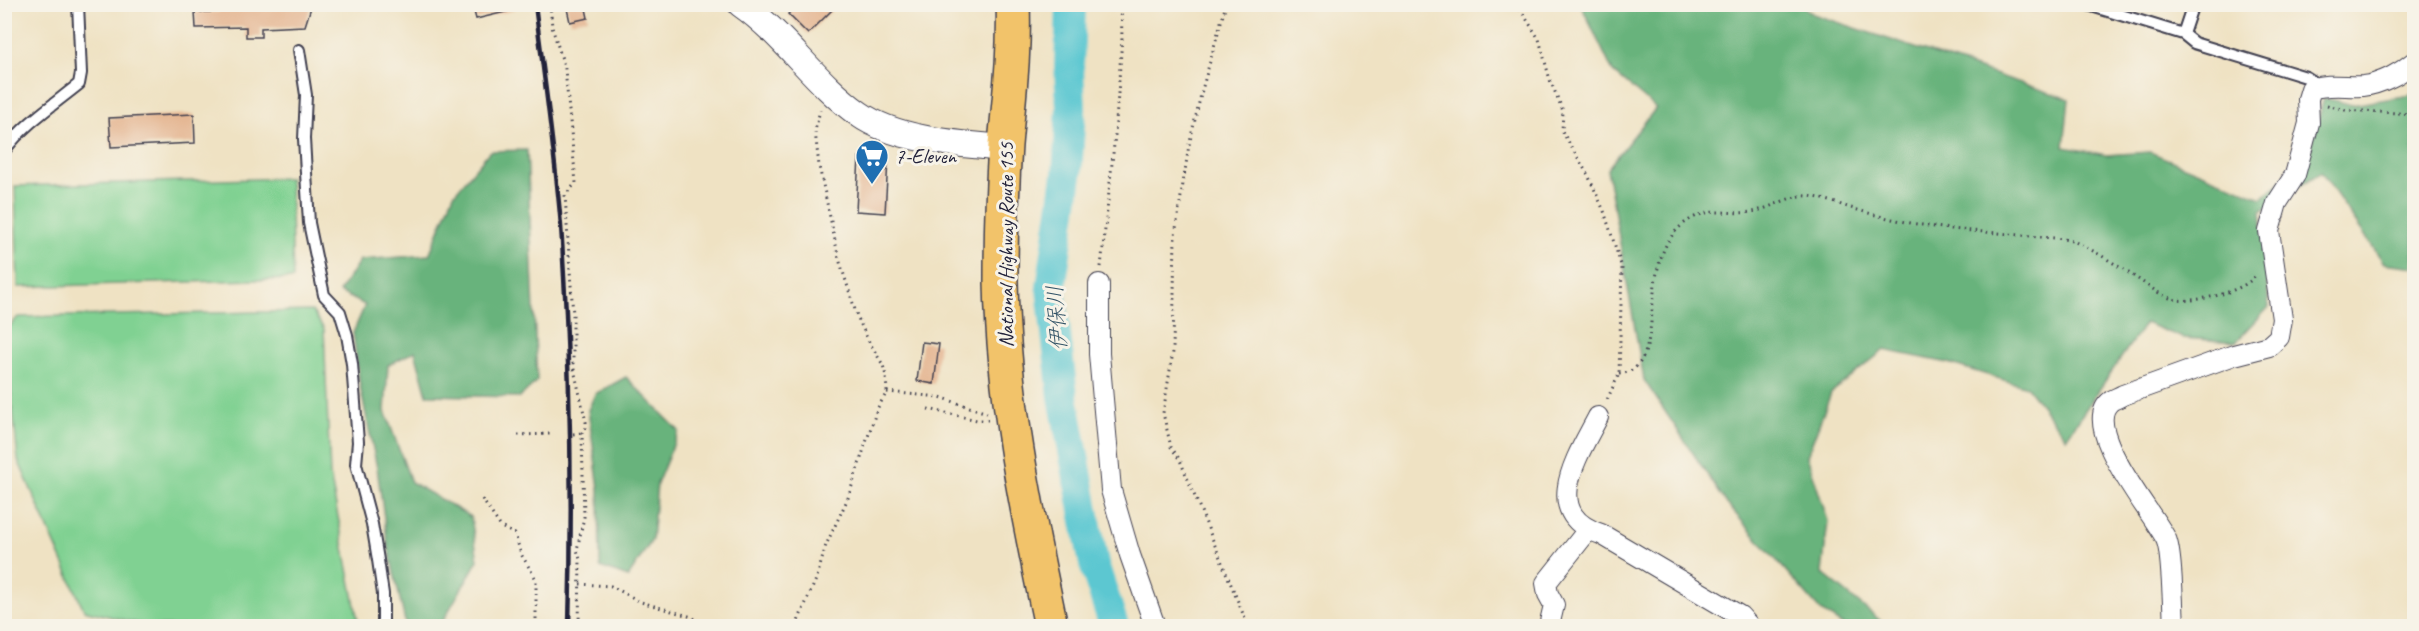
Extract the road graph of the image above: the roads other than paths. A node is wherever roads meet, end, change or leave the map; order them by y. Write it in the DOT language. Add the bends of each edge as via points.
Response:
graph roads {
  1 [pos="741,4"];
  2 [pos="1013,4"];
  3 [pos="2085,4"];
  4 [pos="2193,4"];
  5 [pos="78,7"];
  6 [pos="2183,34"];
  7 [pos="299,50"];
  8 [pos="2415,62"];
  9 [pos="2320,94"];
  10 [pos="1005,148"];
  11 [pos="4,151"];
  12 [pos="1099,284"];
  13 [pos="1598,417"];
  14 [pos="1588,530"];
  15 [pos="383,627"];
  16 [pos="1051,627"];
  17 [pos="1155,627"];
  18 [pos="1549,627"];
  19 [pos="1749,627"];
  20 [pos="2174,627"];
  1 -- 10 [label="street" via="860,115 902,134 945,143"];
  2 -- 10 [label="highway, National Highway Route 155"];
  3 -- 6 [label="lane"];
  4 -- 6 [label="lane"];
  5 -- 11 [label="lane" via="79,84 30,123"];
  6 -- 9 [label="lane" via="2194,43 2306,77"];
  7 -- 15 [label="lane" via="306,95 304,139 309,223 324,295 340,312 348,345 358,442 356,464 378,560"];
  8 -- 9 [label="street" via="2388,79"];
  9 -- 20 [label="street" via="2311,88 2309,123 2295,175 2277,203 2270,231 2282,319 2279,337 2270,346 2123,395 2110,402 2104,411 2102,423 2118,465 2168,541"];
  10 -- 16 [label="highway, National Highway Route 155" via="1001,282 1008,400 1022,492"];
  12 -- 17 [label="street" via="1099,354 1111,490"];
  13 -- 14 [label="street" via="1573,465 1567,488 1574,516"];
  14 -- 18 [label="street" via="1546,583 1554,605"];
  14 -- 19 [label="street" via="1689,585 1740,616"];
}
